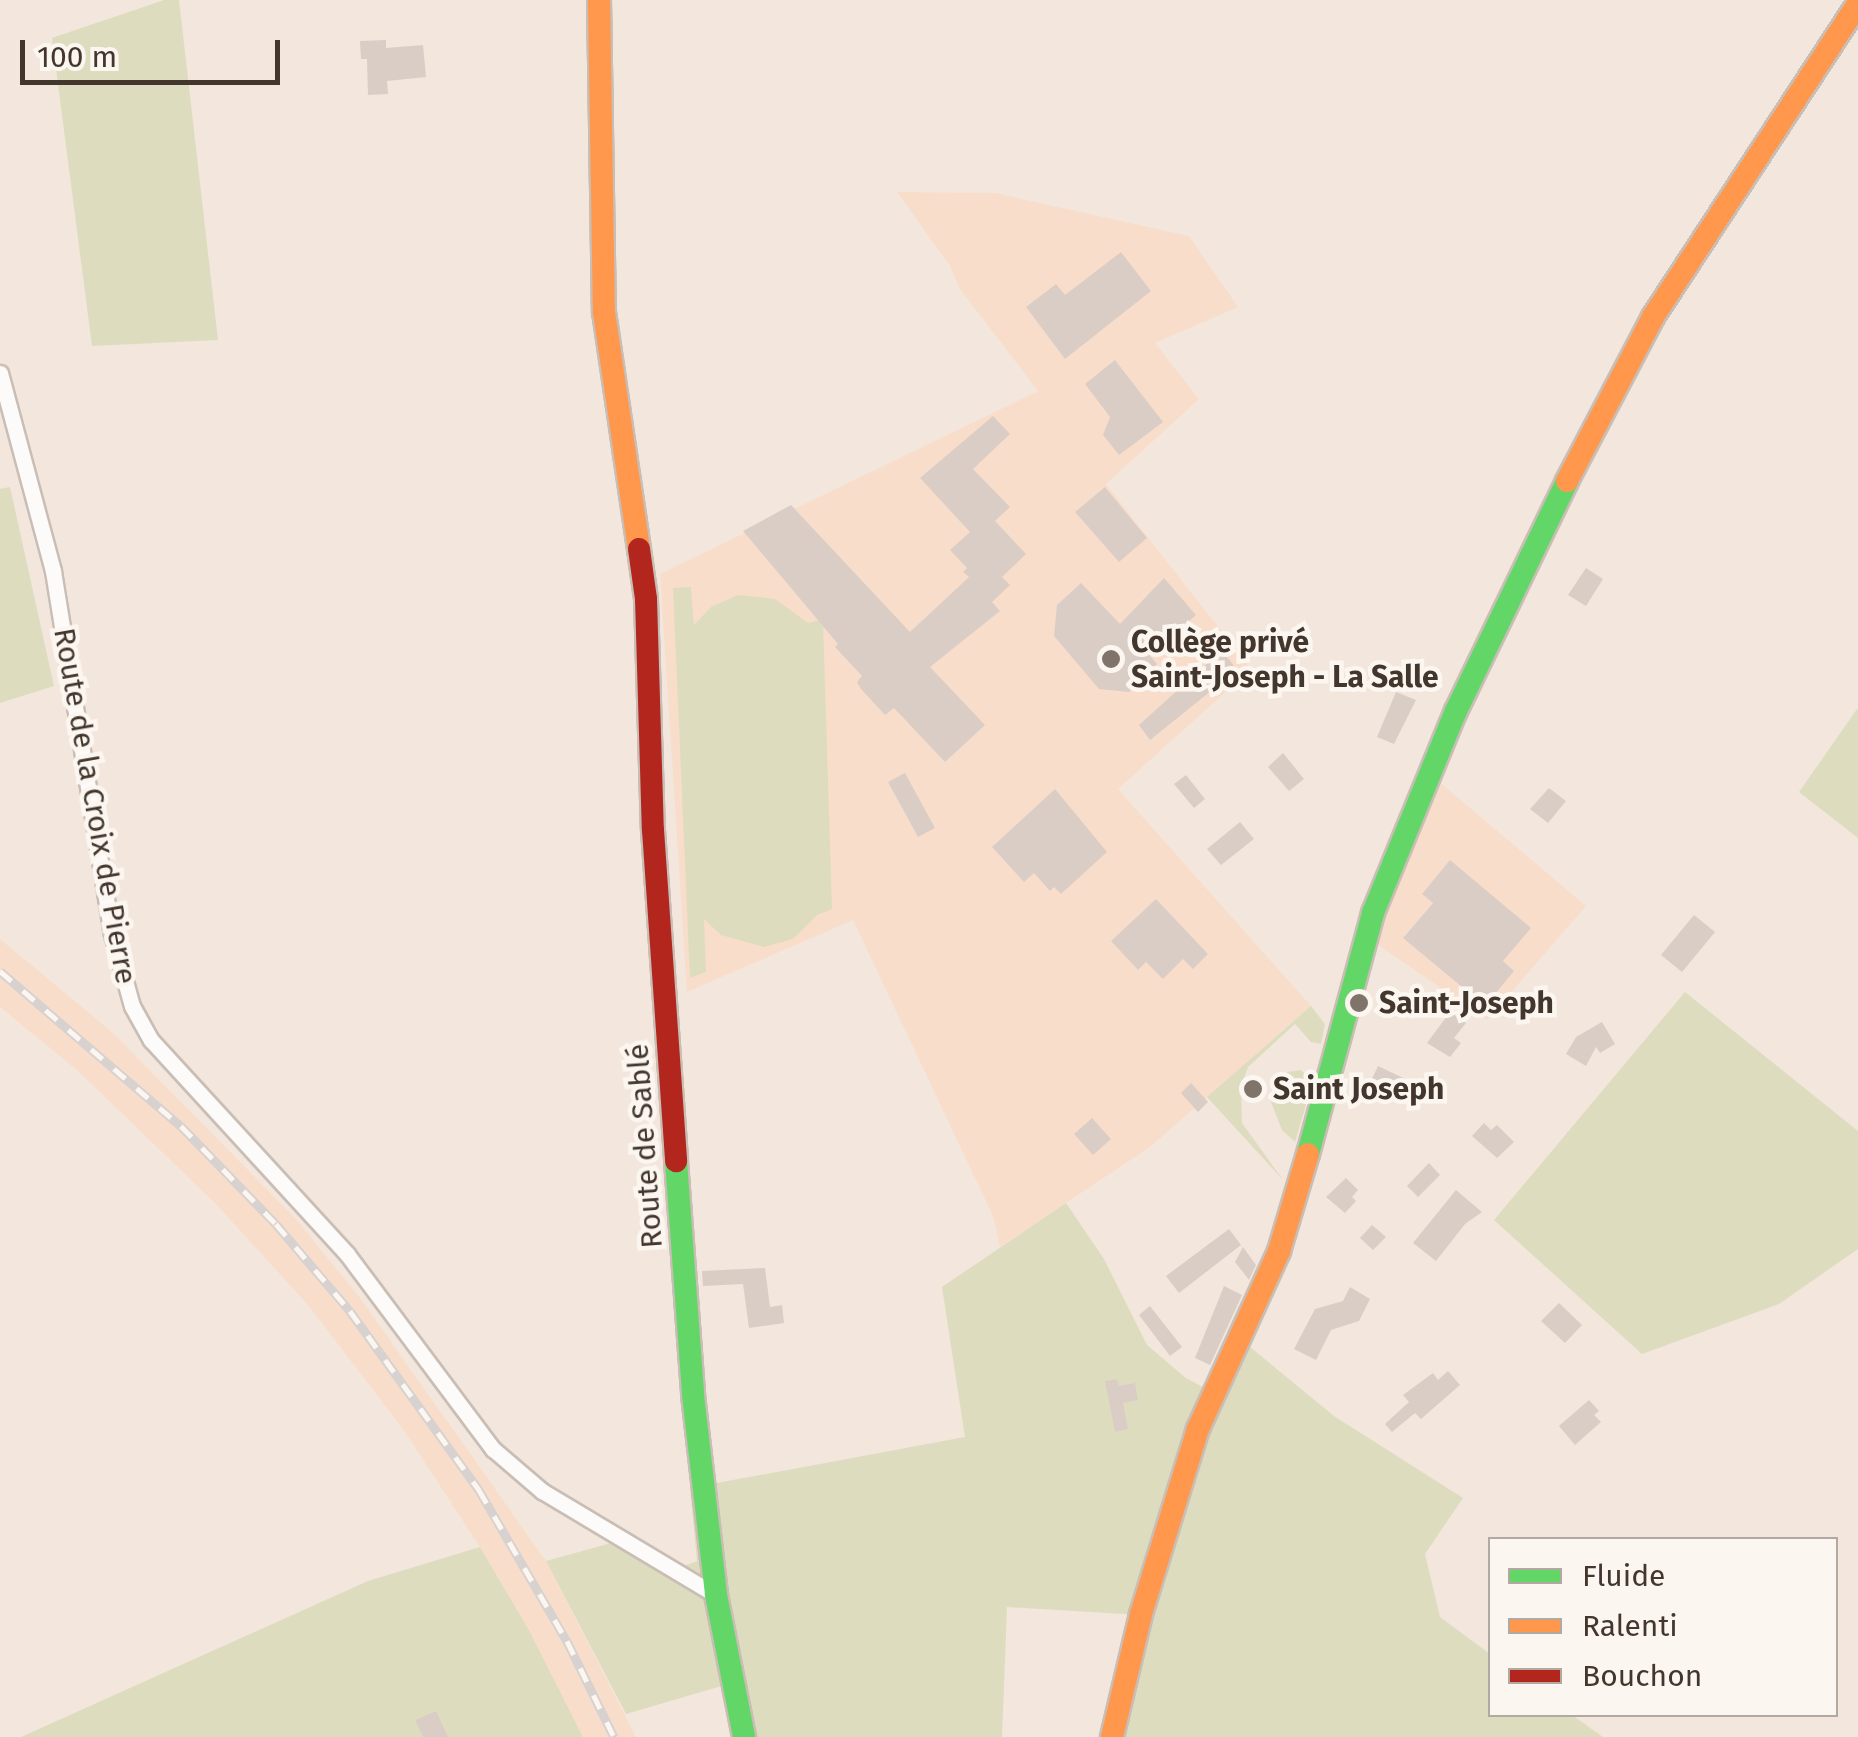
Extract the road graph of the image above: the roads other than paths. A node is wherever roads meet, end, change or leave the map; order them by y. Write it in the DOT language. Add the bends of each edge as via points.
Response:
graph roads {
  1 [pos="599,0"];
  2 [pos="1858,4"];
  3 [pos="0,373"];
  4 [pos="716,1595"];
  5 [pos="744,1737"];
  6 [pos="1112,1737"];
  1 -- 4 [label="street, Route de Sablé" via="604,312 640,548 671,1092"];
  2 -- 6 [label="street" via="1607,398 1448,728 1373,914 1331,1083 1278,1251 1198,1429 1141,1614"];
  3 -- 4 [label="street, Route de la Croix de Pierre" via="53,572 112,934 132,1006 151,1040 335,1240 493,1449 542,1491"];
  4 -- 5 [label="street, Route de Sablé"];
}
